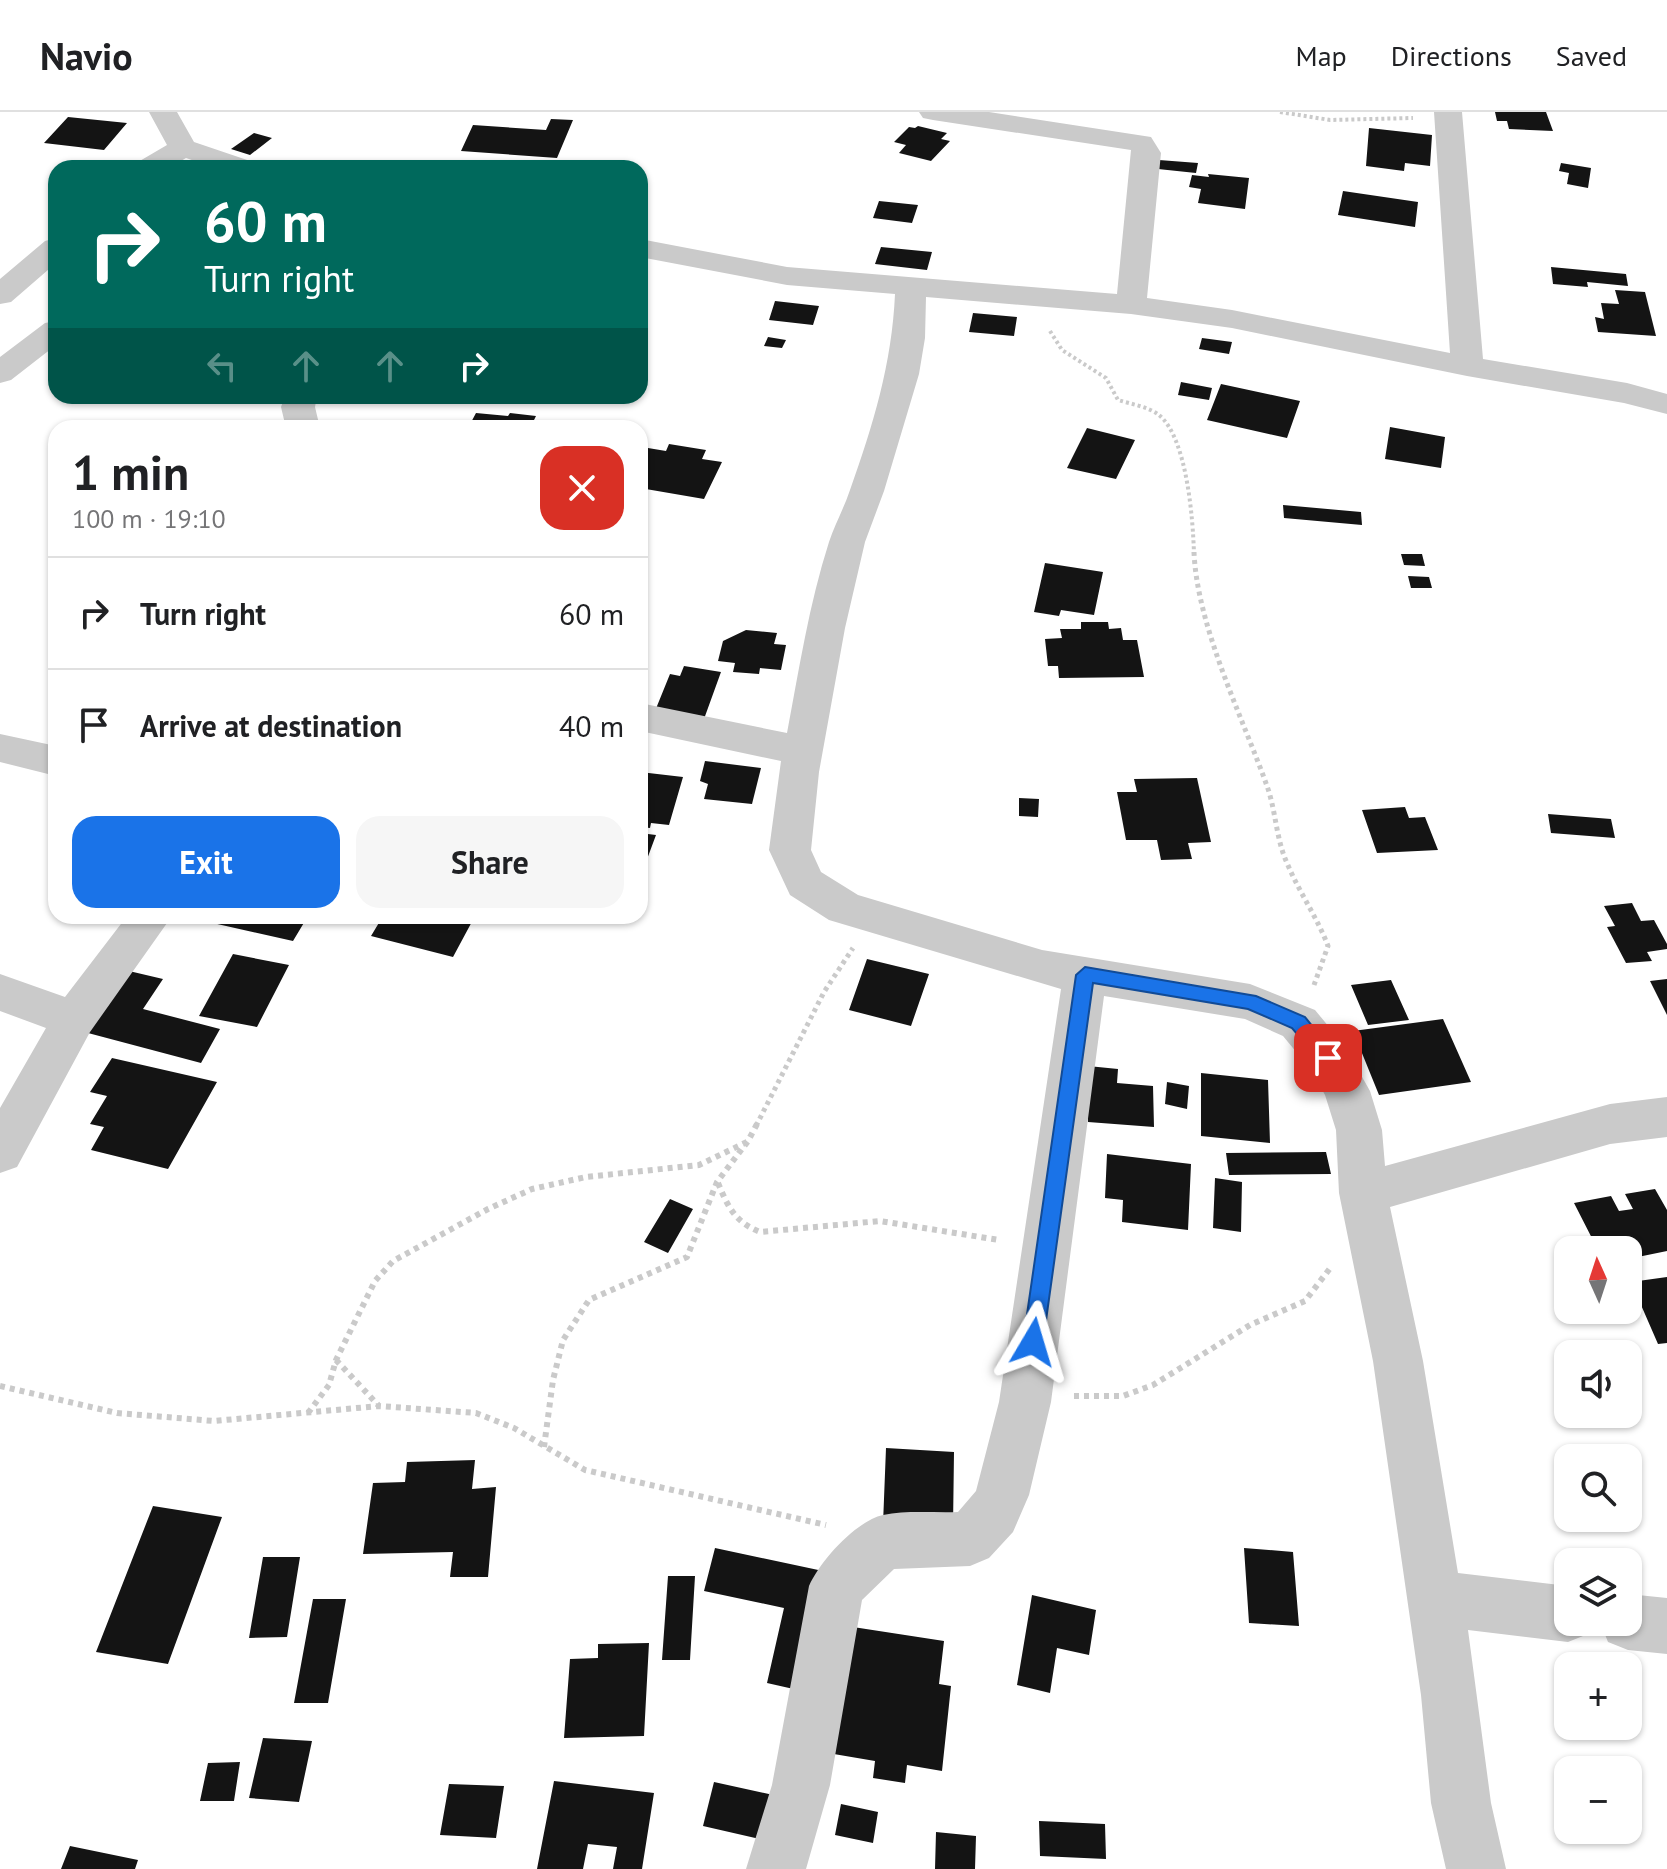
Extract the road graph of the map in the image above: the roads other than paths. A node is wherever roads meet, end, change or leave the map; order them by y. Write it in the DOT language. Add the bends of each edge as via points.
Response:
graph roads {
  1 [pos="163,112"];
  2 [pos="933,112"];
  3 [pos="1448,116"];
  4 [pos="183,148"];
  5 [pos="162,160"];
  6 [pos="219,160"];
  7 [pos="648,250"];
  8 [pos="48,254"];
  9 [pos="911,289"];
  10 [pos="0,295"];
  11 [pos="1131,305"];
  12 [pos="48,336"];
  13 [pos="1467,366"];
  14 [pos="0,373"];
  15 [pos="1667,404"];
  16 [pos="648,719"];
  17 [pos="0,748"];
  18 [pos="802,751"];
  19 [pos="48,759"];
  20 [pos="145,924"];
  21 [pos="1085,975"];
  22 [pos="0,992"];
  23 [pos="74,1019"];
  24 [pos="1667,1117"];
  25 [pos="0,1152"];
  26 [pos="1365,1206"];
  27 [pos="1435,1598"];
  28 [pos="1554,1612"];
  29 [pos="1642,1623"];
  30 [pos="1667,1626"];
  31 [pos="776,1869"];
  32 [pos="1476,1869"];
  1 -- 4 [label="street"];
  2 -- 11 [label="street" via="1141,143 1147,153"];
  3 -- 13 [label="street"];
  4 -- 5 [label="street"];
  4 -- 6 [label="street"];
  7 -- 9 [label="street" via="787,276"];
  8 -- 10 [label="street"];
  9 -- 11 [label="street"];
  9 -- 18 [label="street" via="903,374 847,542"];
  11 -- 13 [label="street" via="1232,319"];
  12 -- 14 [label="street"];
  13 -- 15 [label="street"];
  16 -- 18 [label="street"];
  17 -- 19 [label="street"];
  18 -- 21 [label="street" via="790,850 805,883 844,908 1042,968"];
  20 -- 23 [label="street"];
  21 -- 26 [label="street" via="1250,1002 1299,1023 1347,1091 1359,1130"];
  21 -- 31 [label="street" via="1025,1402 1002,1495 994,1513 970,1539 883,1542 837,1586 801,1785"];
  22 -- 23 [label="street"];
  23 -- 25 [label="street"];
  24 -- 26 [label="street" via="1610,1124"];
  26 -- 27 [label="street" via="1398,1361"];
  27 -- 28 [label="street"];
  27 -- 32 [label="street" via="1461,1803"];
  29 -- 30 [label="street"];
}
